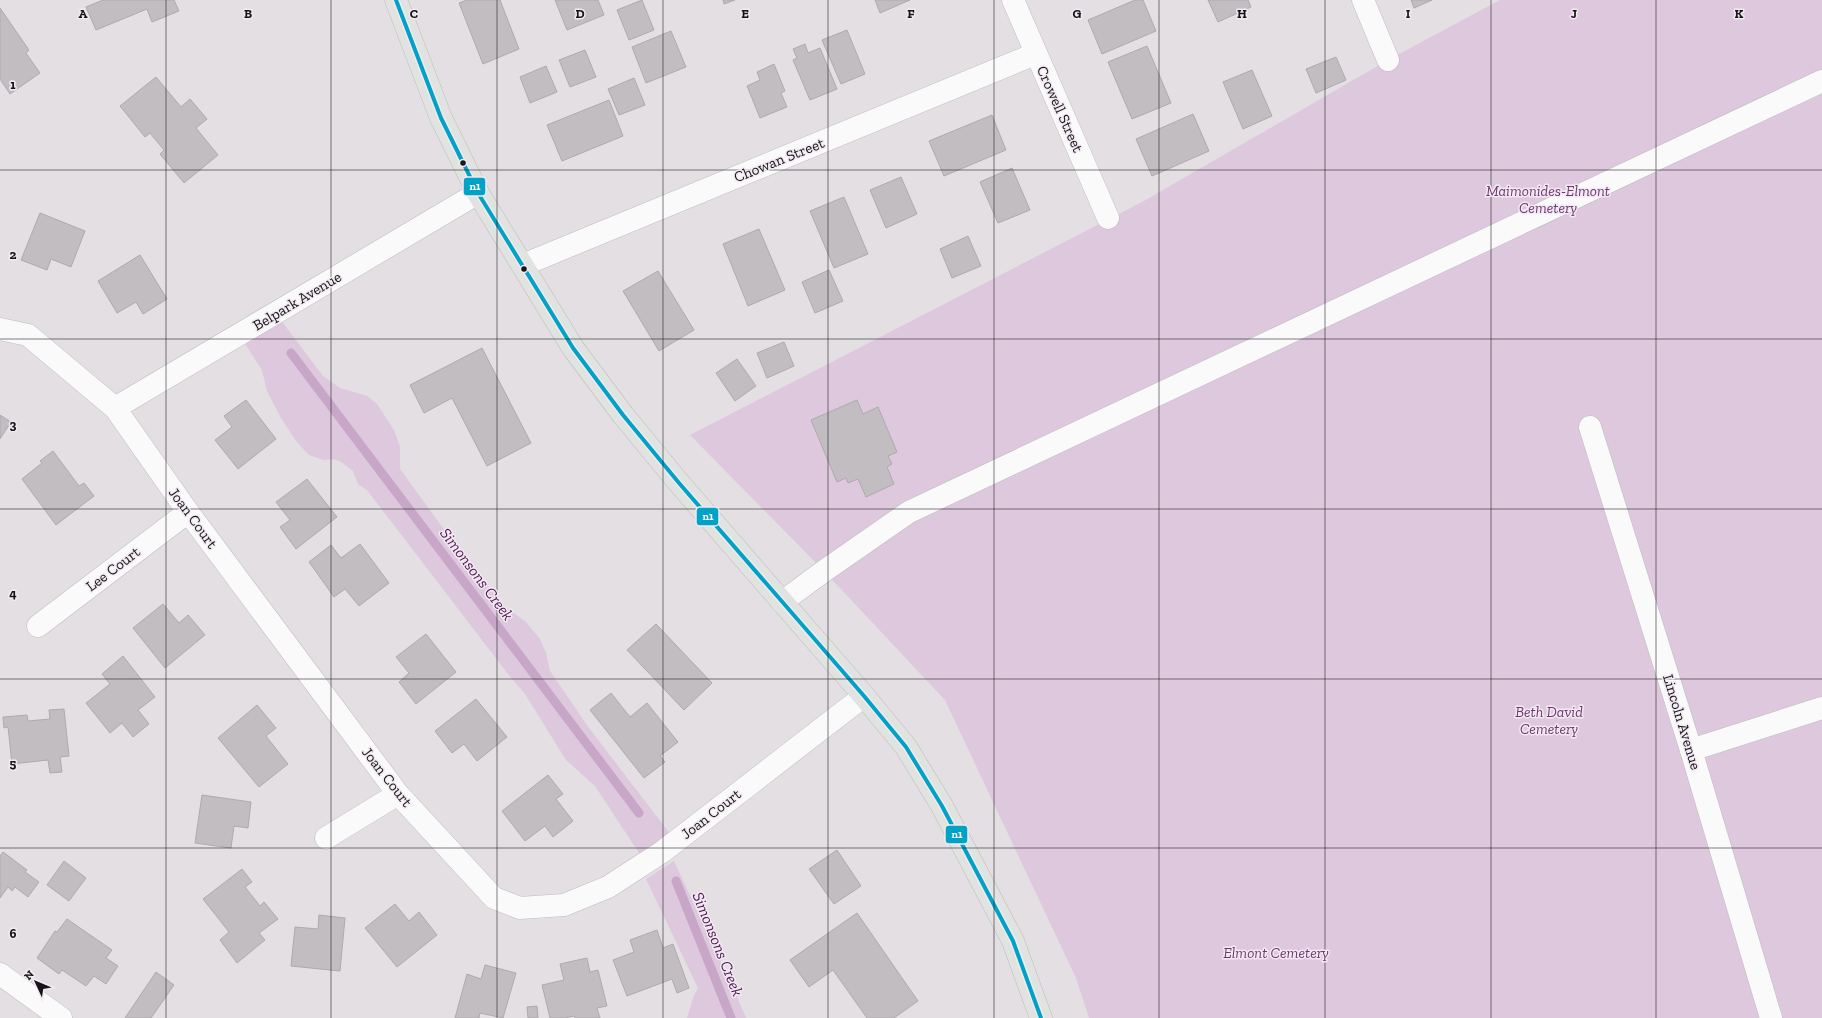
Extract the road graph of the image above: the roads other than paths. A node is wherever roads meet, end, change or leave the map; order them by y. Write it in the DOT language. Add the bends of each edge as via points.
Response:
graph roads {
  1 [pos="396,0"];
  2 [pos="1013,0"];
  3 [pos="1363,0"];
  4 [pos="1035,54"];
  5 [pos="1388,60"];
  6 [pos="1822,81"];
  7 [pos="478,193"];
  8 [pos="1108,218"];
  9 [pos="523,265"];
  10 [pos="0,329"];
  11 [pos="115,408"];
  12 [pos="1590,427"];
  13 [pos="188,512"];
  14 [pos="782,602"];
  15 [pos="38,626"];
  16 [pos="864,696"];
  17 [pos="1822,708"];
  18 [pos="1691,750"];
  19 [pos="398,794"];
  20 [pos="326,838"];
  21 [pos="0,974"];
  22 [pos="61,1018"];
  23 [pos="1041,1018"];
  24 [pos="1771,1018"];
  1 -- 7 [label="main road" via="441,118"];
  2 -- 4 [label="street, Crowell Street"];
  3 -- 5 [label="street"];
  4 -- 8 [label="street, Crowell Street"];
  4 -- 9 [label="street, Chowan Street"];
  6 -- 14 [label="street" via="909,512"];
  7 -- 9 [label="main road"];
  7 -- 11 [label="street, Belpark Avenue"];
  9 -- 14 [label="main road" via="573,348 623,415"];
  10 -- 11 [label="street, Joan Court" via="28,335"];
  11 -- 13 [label="street, Joan Court"];
  12 -- 18 [label="street, Lincoln Avenue"];
  13 -- 15 [label="street, Lee Court"];
  13 -- 19 [label="street, Joan Court"];
  14 -- 16 [label="main road"];
  16 -- 19 [label="street, Joan Court" via="662,852 608,887 564,905 520,908 494,898"];
  16 -- 23 [label="main road" via="906,747 942,806 1013,941"];
  17 -- 18 [label="street"];
  18 -- 24 [label="street, Lincoln Avenue"];
  19 -- 20 [label="street"];
  21 -- 22 [label="street"];
}
